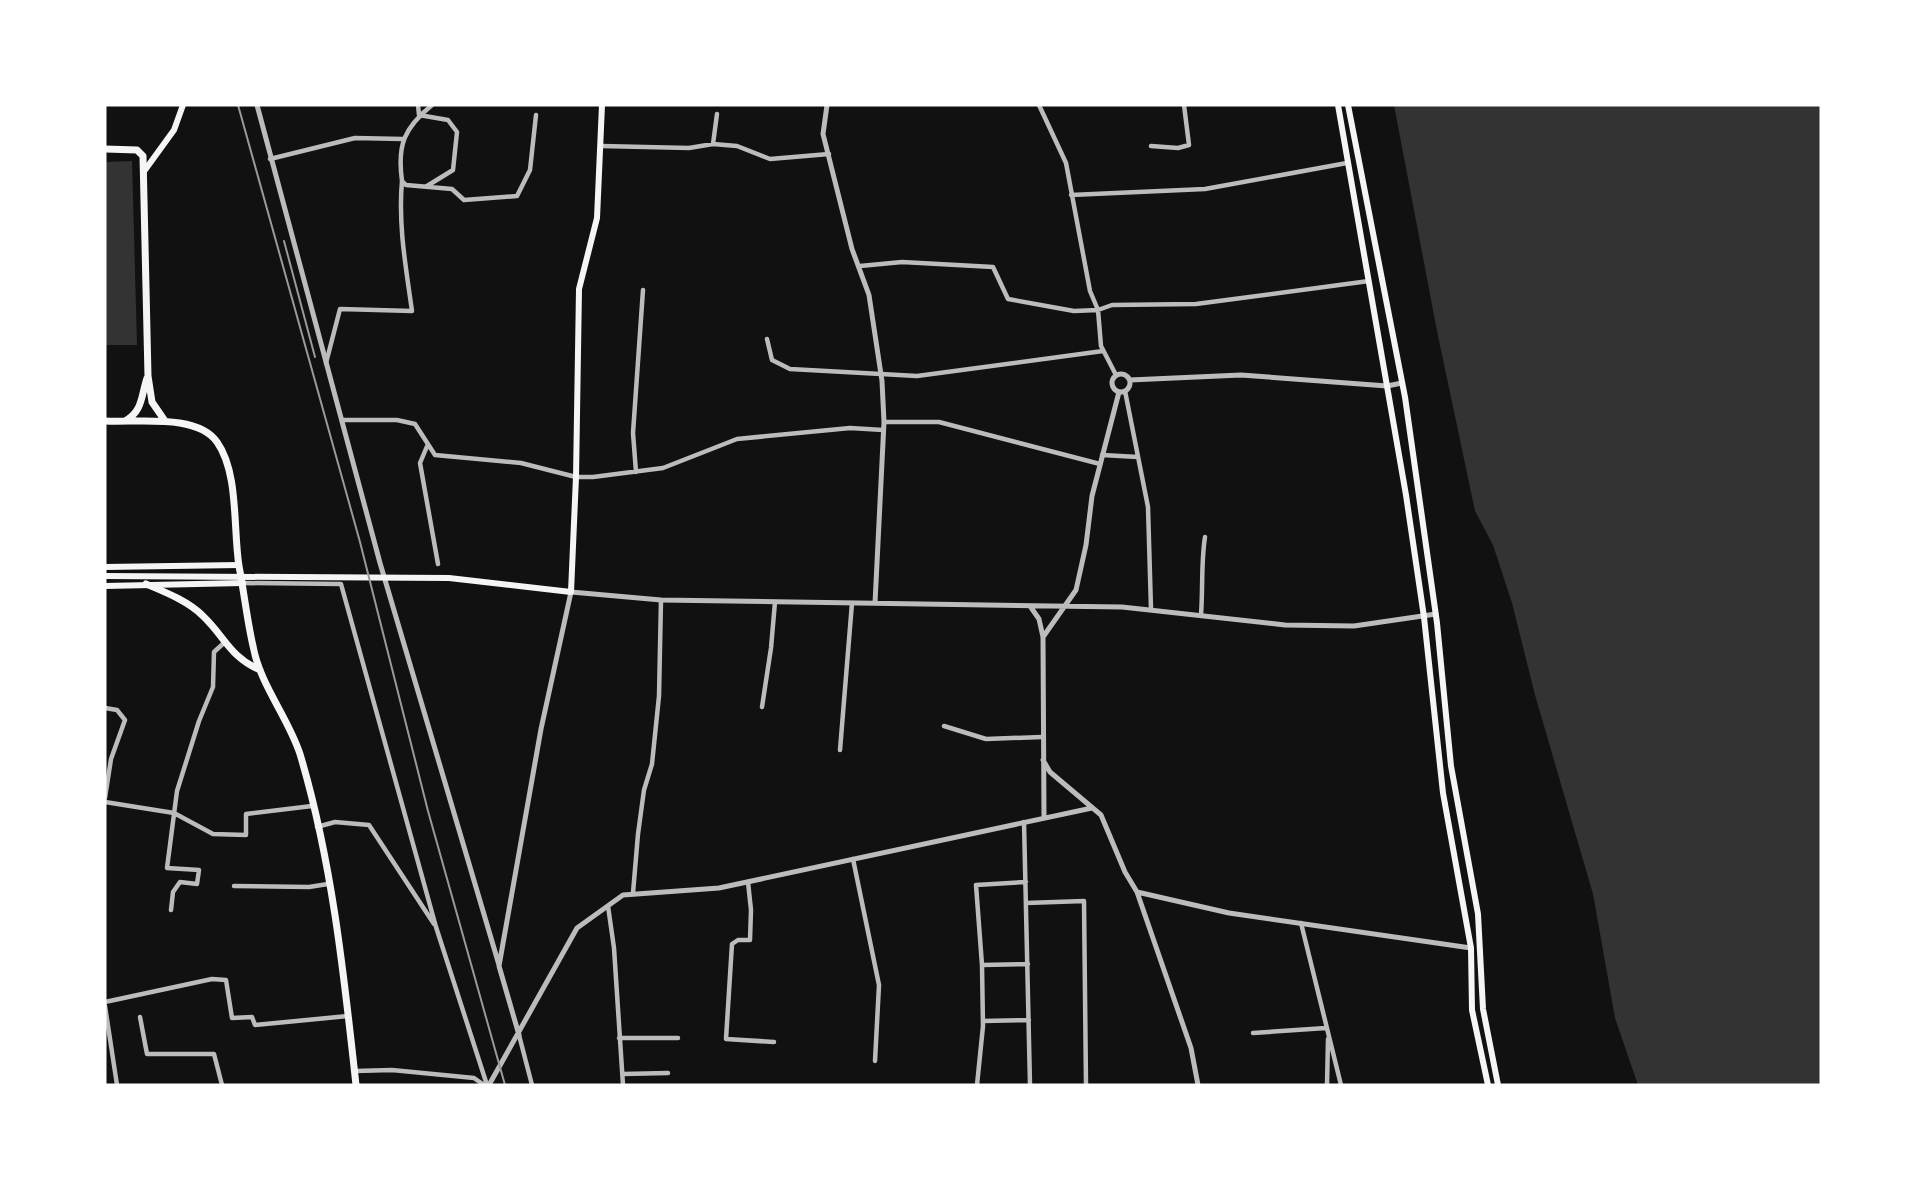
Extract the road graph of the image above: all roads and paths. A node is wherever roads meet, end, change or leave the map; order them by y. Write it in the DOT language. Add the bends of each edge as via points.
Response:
graph roads {
  1 [pos="183,105"];
  2 [pos="257,105"];
  3 [pos="418,105"];
  4 [pos="432,105"];
  5 [pos="602,105"];
  6 [pos="827,105"];
  7 [pos="1039,105"];
  8 [pos="1184,105"];
  9 [pos="1338,105"];
  10 [pos="1348,105"];
  11 [pos="717,114"];
  12 [pos="419,115"];
  13 [pos="536,115"];
  14 [pos="403,139"];
  15 [pos="713,144"];
  16 [pos="601,146"];
  17 [pos="1151,146"];
  18 [pos="105,149"];
  19 [pos="829,154"];
  20 [pos="270,159"];
  21 [pos="1347,163"];
  22 [pos="145,170"];
  23 [pos="402,181"];
  24 [pos="427,187"];
  25 [pos="1071,195"];
  26 [pos="860,266"];
  27 [pos="1369,280"];
  28 [pos="643,290"];
  29 [pos="1098,310"];
  30 [pos="767,339"];
  31 [pos="1103,351"];
  32 [pos="326,363"];
  33 [pos="881,375"];
  34 [pos="1116,375"];
  35 [pos="148,376"];
  36 [pos="1130,380"];
  37 [pos="1402,383"];
  38 [pos="1387,386"];
  39 [pos="1122,392"];
  40 [pos="342,420"];
  41 [pos="105,422"];
  42 [pos="122,422"];
  43 [pos="165,422"];
  44 [pos="884,422"];
  45 [pos="883,430"];
  46 [pos="428,444"];
  47 [pos="1102,455"];
  48 [pos="1138,457"];
  49 [pos="1100,464"];
  50 [pos="636,472"];
  51 [pos="576,477"];
  52 [pos="1205,537"];
  53 [pos="438,564"];
  54 [pos="239,566"];
  55 [pos="105,567"];
  56 [pos="105,576"];
  57 [pos="243,583"];
  58 [pos="146,584"];
  59 [pos="105,586"];
  60 [pos="571,592"];
  61 [pos="661,600"];
  62 [pos="775,602"];
  63 [pos="852,603"];
  64 [pos="874,603"];
  65 [pos="1029,606"];
  66 [pos="1066,608"];
  67 [pos="1151,609"];
  68 [pos="1436,614"];
  69 [pos="1201,615"];
  70 [pos="1424,617"];
  71 [pos="1043,637"];
  72 [pos="225,642"];
  73 [pos="260,670"];
  74 [pos="762,707"];
  75 [pos="105,708"];
  76 [pos="944,726"];
  77 [pos="1042,737"];
  78 [pos="840,750"];
  79 [pos="1043,760"];
  80 [pos="105,800"];
  81 [pos="312,806"];
  82 [pos="1092,808"];
  83 [pos="174,813"];
  84 [pos="1044,817"];
  85 [pos="1024,822"];
  86 [pos="317,827"];
  87 [pos="853,859"];
  88 [pos="748,882"];
  89 [pos="1026,882"];
  90 [pos="328,884"];
  91 [pos="234,886"];
  92 [pos="1137,892"];
  93 [pos="633,893"];
  94 [pos="1026,903"];
  95 [pos="608,906"];
  96 [pos="171,910"];
  97 [pos="1301,923"];
  98 [pos="436,927"];
  99 [pos="1471,948"];
  100 [pos="1028,964"];
  101 [pos="982,965"];
  102 [pos="499,966"];
  103 [pos="105,1004"];
  104 [pos="140,1017"];
  105 [pos="348,1017"];
  106 [pos="1029,1020"];
  107 [pos="983,1021"];
  108 [pos="1327,1031"];
  109 [pos="1253,1033"];
  110 [pos="519,1035"];
  111 [pos="619,1038"];
  112 [pos="678,1038"];
  113 [pos="774,1042"];
  114 [pos="875,1061"];
  115 [pos="355,1071"];
  116 [pos="668,1073"];
  117 [pos="623,1074"];
  118 [pos="117,1085"];
  119 [pos="222,1085"];
  120 [pos="356,1085"];
  121 [pos="486,1085"];
  122 [pos="532,1085"];
  123 [pos="623,1085"];
  124 [pos="976,1085"];
  125 [pos="1030,1085"];
  126 [pos="1086,1085"];
  127 [pos="1198,1085"];
  128 [pos="1327,1085"];
  129 [pos="1341,1085"];
  130 [pos="1488,1085"];
  131 [pos="1498,1085"];
  1 -- 22 [label="main road" via="174,130"];
  2 -- 20 [label="street"];
  3 -- 12 [label="street"];
  4 -- 12 [label="street"];
  5 -- 16 [label="main road"];
  6 -- 19 [label="street" via="823,134"];
  7 -- 25 [label="street" via="1066,163"];
  8 -- 17 [label="street" via="1189,145"];
  9 -- 21 [label="main road"];
  10 -- 37 [label="main road"];
  11 -- 15 [label="street"];
  12 -- 14 [label="street"];
  12 -- 24 [label="street" via="448,120 457,132 453,170"];
  13 -- 24 [label="street" via="530,170 517,196 464,200 452,189"];
  14 -- 20 [label="street" via="355,138"];
  14 -- 23 [label="street"];
  15 -- 16 [label="street" via="689,148"];
  15 -- 19 [label="street" via="737,146 770,159"];
  16 -- 51 [label="main road" via="597,218 579,289"];
  18 -- 22 [label="main road" via="140,151"];
  19 -- 26 [label="street" via="852,249"];
  20 -- 32 [label="street"];
  21 -- 25 [label="street" via="1205,189"];
  21 -- 27 [label="main road"];
  22 -- 35 [label="main road"];
  23 -- 24 [label="street"];
  23 -- 32 [label="street" via="403,248 412,311 340,309"];
  25 -- 29 [label="street" via="1090,291"];
  26 -- 29 [label="street" via="902,262 993,267 1008,299 1074,311"];
  26 -- 33 [label="street" via="869,295"];
  27 -- 29 [label="street" via="1196,304 1112,305"];
  27 -- 38 [label="main road"];
  28 -- 50 [label="street" via="634,421"];
  29 -- 31 [label="street"];
  30 -- 33 [label="street" via="772,360 790,369"];
  31 -- 33 [label="street" via="917,376"];
  31 -- 34 [label="street"];
  32 -- 40 [label="street"];
  33 -- 44 [label="street"];
  34 -- 36 [label="street" via="1123,374"];
  34 -- 39 [label="street" via="1112,385"];
  35 -- 42 [label="main road" via="141,406 135,415"];
  35 -- 43 [label="main road" via="152,402"];
  36 -- 38 [label="street" via="1241,375"];
  36 -- 39 [label="street"];
  37 -- 38 [label="street"];
  37 -- 68 [label="main road"];
  38 -- 70 [label="main road"];
  39 -- 47 [label="street"];
  39 -- 48 [label="street"];
  40 -- 46 [label="street" via="397,420 415,424"];
  40 -- 102 [label="street"];
  41 -- 42 [label="main road"];
  42 -- 43 [label="main road"];
  43 -- 54 [label="main road" via="195,426 216,440 228,463"];
  44 -- 45 [label="street"];
  44 -- 49 [label="street" via="939,422"];
  45 -- 50 [label="street" via="850,428 737,439 663,468"];
  45 -- 64 [label="street"];
  46 -- 51 [label="street" via="435,455 521,463"];
  46 -- 53 [label="street" via="420,464"];
  47 -- 48 [label="street"];
  47 -- 49 [label="street"];
  48 -- 67 [label="street" via="1148,507"];
  49 -- 66 [label="street" via="1076,590"];
  50 -- 51 [label="street"];
  51 -- 60 [label="main road"];
  52 -- 69 [label="street"];
  54 -- 55 [label="main road"];
  54 -- 57 [label="main road"];
  56 -- 60 [label="main road" via="449,578"];
  57 -- 58 [label="main road"];
  57 -- 73 [label="main road" via="253,650"];
  57 -- 98 [label="street" via="341,584"];
  58 -- 59 [label="main road"];
  58 -- 72 [label="main road" via="173,595 203,615"];
  60 -- 61 [label="street"];
  60 -- 102 [label="street" via="541,729"];
  61 -- 62 [label="street"];
  61 -- 93 [label="street" via="659,696"];
  62 -- 63 [label="street"];
  62 -- 74 [label="street"];
  63 -- 64 [label="street"];
  63 -- 78 [label="street"];
  64 -- 65 [label="street"];
  65 -- 66 [label="street"];
  65 -- 71 [label="street" via="1039,619"];
  66 -- 67 [label="street"];
  66 -- 71 [label="street"];
  67 -- 69 [label="street"];
  68 -- 70 [label="street"];
  68 -- 131 [label="main road" via="1451,766 1478,914 1483,1009"];
  69 -- 70 [label="street" via="1285,625 1342,626"];
  70 -- 99 [label="main road" via="1443,793"];
  71 -- 77 [label="street"];
  72 -- 73 [label="main road" via="243,663"];
  72 -- 83 [label="street" via="213,651 213,687 183,769"];
  73 -- 81 [label="main road" via="299,753"];
  75 -- 80 [label="street" via="117,710 125,720 111,759"];
  76 -- 77 [label="street" via="986,739"];
  77 -- 79 [label="street"];
  79 -- 82 [label="street" via="1050,772"];
  79 -- 84 [label="street"];
  80 -- 83 [label="street"];
  81 -- 83 [label="street" via="246,814 246,835 213,834"];
  81 -- 86 [label="main road"];
  82 -- 84 [label="street"];
  82 -- 92 [label="street" via="1101,815"];
  83 -- 96 [label="street" via="168,868 199,870 196,884 180,882 173,892"];
  84 -- 85 [label="street"];
  85 -- 87 [label="street"];
  85 -- 89 [label="street"];
  86 -- 90 [label="main road"];
  86 -- 98 [label="street" via="335,822 369,825"];
  87 -- 88 [label="street"];
  87 -- 114 [label="street" via="879,985"];
  88 -- 93 [label="street" via="719,888"];
  88 -- 113 [label="street" via="752,910 750,940 732,944 726,1039"];
  89 -- 94 [label="street"];
  89 -- 101 [label="street" via="976,885"];
  90 -- 91 [label="street"];
  90 -- 105 [label="main road"];
  92 -- 97 [label="street" via="1229,913"];
  92 -- 127 [label="street" via="1191,1048"];
  93 -- 95 [label="street"];
  94 -- 100 [label="street"];
  94 -- 126 [label="street" via="1084,901"];
  95 -- 110 [label="street" via="577,928"];
  95 -- 111 [label="street"];
  97 -- 99 [label="street"];
  97 -- 108 [label="street"];
  98 -- 121 [label="street"];
  99 -- 130 [label="main road" via="1472,1010"];
  100 -- 101 [label="street"];
  100 -- 106 [label="street"];
  101 -- 107 [label="street"];
  102 -- 110 [label="street"];
  103 -- 105 [label="street" via="171,986 226,980 232,1018 252,1017 255,1025"];
  103 -- 118 [label="street"];
  104 -- 119 [label="street" via="147,1054 214,1054"];
  105 -- 115 [label="main road"];
  106 -- 107 [label="street"];
  106 -- 125 [label="street"];
  107 -- 124 [label="street"];
  108 -- 109 [label="street"];
  108 -- 128 [label="street"];
  108 -- 129 [label="street"];
  110 -- 121 [label="street"];
  110 -- 122 [label="street"];
  111 -- 112 [label="street"];
  111 -- 117 [label="street"];
  115 -- 120 [label="main road"];
  115 -- 121 [label="street" via="392,1070 474,1078"];
  116 -- 117 [label="street"];
  117 -- 123 [label="street"];
}
